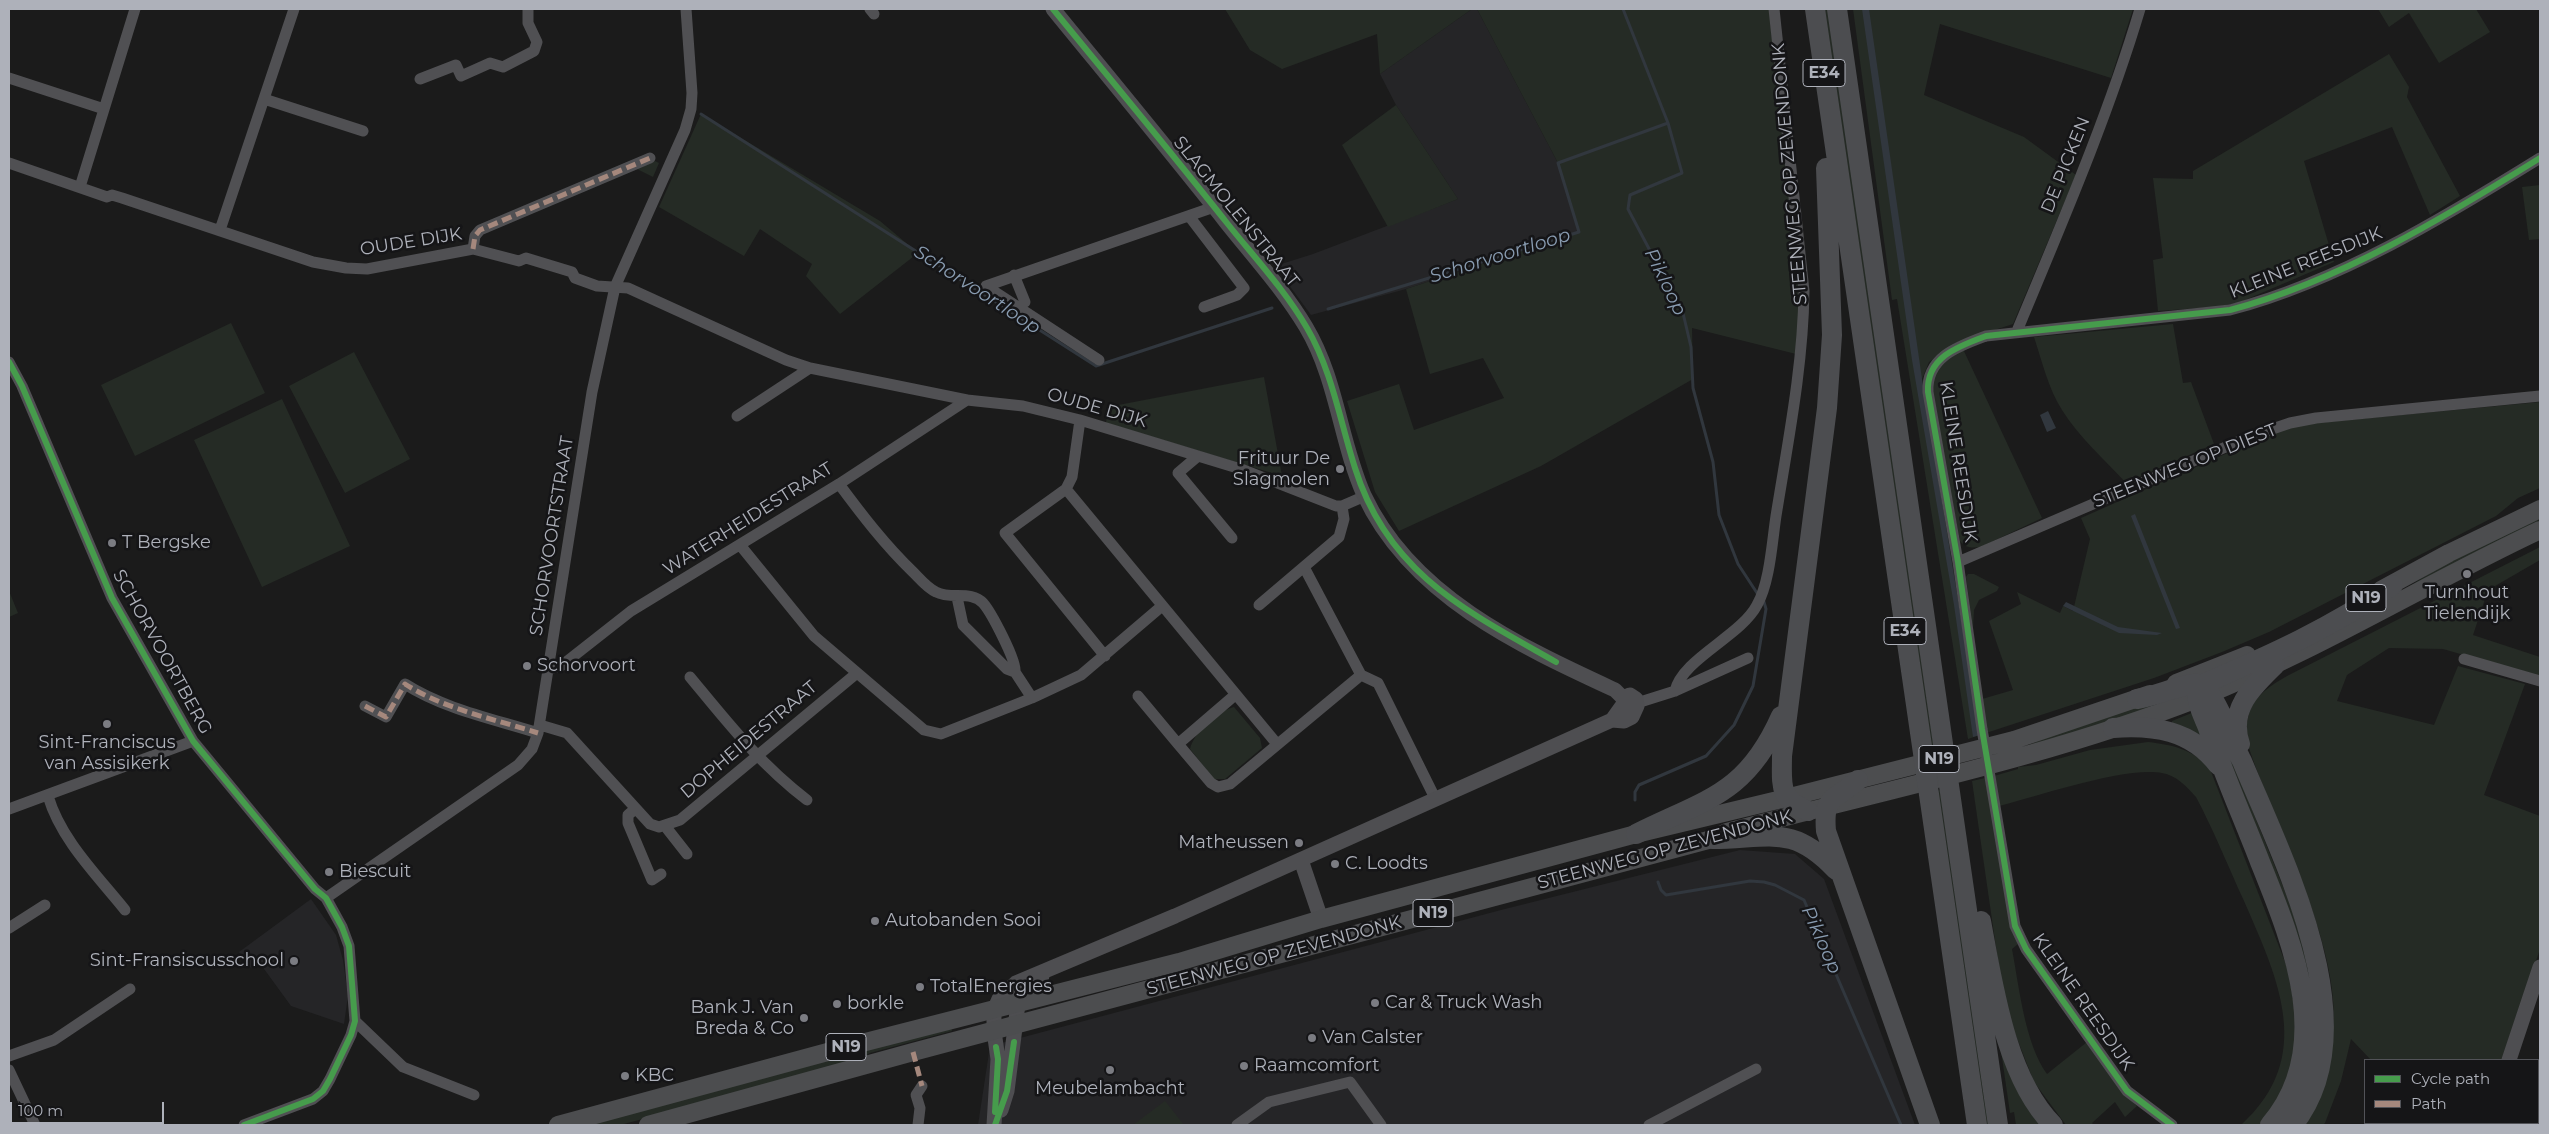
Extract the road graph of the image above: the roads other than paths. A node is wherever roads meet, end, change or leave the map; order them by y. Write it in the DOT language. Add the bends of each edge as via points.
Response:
graph roads {
  1 [pos="135,9"];
  2 [pos="294,9"];
  3 [pos="528,9"];
  4 [pos="686,9"];
  5 [pos="1053,9"];
  6 [pos="1774,9"];
  7 [pos="1815,9"];
  8 [pos="1837,9"];
  9 [pos="2140,9"];
  10 [pos="9,78"];
  11 [pos="420,78"];
  12 [pos="264,99"];
  13 [pos="104,109"];
  14 [pos="363,131"];
  15 [pos="1833,137"];
  16 [pos="650,158"];
  17 [pos="2540,158"];
  18 [pos="9,163"];
  19 [pos="80,187"];
  20 [pos="1214,207"];
  21 [pos="1189,216"];
  22 [pos="220,230"];
  23 [pos="473,249"];
  24 [pos="1014,275"];
  25 [pos="615,287"];
  26 [pos="1025,302"];
  27 [pos="1204,307"];
  28 [pos="2017,331"];
  29 [pos="1099,360"];
  30 [pos="9,362"];
  31 [pos="810,368"];
  32 [pos="2540,396"];
  33 [pos="966,400"];
  34 [pos="736,416"];
  35 [pos="1080,420"];
  36 [pos="1198,456"];
  37 [pos="839,484"];
  38 [pos="1066,489"];
  39 [pos="1364,496"];
  40 [pos="1342,506"];
  41 [pos="2540,509"];
  42 [pos="2540,530"];
  43 [pos="1232,538"];
  44 [pos="740,545"];
  45 [pos="1958,562"];
  46 [pos="1304,567"];
  47 [pos="2392,585"];
  48 [pos="958,596"];
  49 [pos="1259,605"];
  50 [pos="1162,606"];
  51 [pos="1105,656"];
  52 [pos="1748,658"];
  53 [pos="2464,659"];
  54 [pos="2275,666"];
  55 [pos="549,669"];
  56 [pos="1015,672"];
  57 [pos="857,674"];
  58 [pos="1361,675"];
  59 [pos="690,677"];
  60 [pos="2540,681"];
  61 [pos="1675,691"];
  62 [pos="2203,692"];
  63 [pos="1235,695"];
  64 [pos="1138,696"];
  65 [pos="1032,698"];
  66 [pos="2137,699"];
  67 [pos="1788,700"];
  68 [pos="1629,704"];
  69 [pos="365,706"];
  70 [pos="2113,728"];
  71 [pos="539,729"];
  72 [pos="193,742"];
  73 [pos="1178,744"];
  74 [pos="1277,744"];
  75 [pos="2015,748"];
  76 [pos="756,757"];
  77 [pos="2242,761"];
  78 [pos="2225,772"];
  79 [pos="1863,785"];
  80 [pos="48,796"];
  81 [pos="1435,798"];
  82 [pos="1786,798"];
  83 [pos="807,800"];
  84 [pos="9,809"];
  85 [pos="635,809"];
  86 [pos="1817,809"];
  87 [pos="1954,823"];
  88 [pos="662,826"];
  89 [pos="1636,834"];
  90 [pos="1712,839"];
  91 [pos="687,854"];
  92 [pos="1302,860"];
  93 [pos="1839,872"];
  94 [pos="661,874"];
  95 [pos="326,898"];
  96 [pos="45,905"];
  97 [pos="125,910"];
  98 [pos="1321,919"];
  99 [pos="9,928"];
  100 [pos="2540,967"];
  101 [pos="1049,970"];
  102 [pos="130,988"];
  103 [pos="1018,1004"];
  104 [pos="994,1011"];
  105 [pos="355,1021"];
  106 [pos="1017,1024"];
  107 [pos="994,1031"];
  108 [pos="9,1056"];
  109 [pos="2509,1059"];
  110 [pos="1756,1069"];
  111 [pos="10,1075"];
  112 [pos="922,1086"];
  113 [pos="474,1095"];
  114 [pos="36,1125"];
  115 [pos="244,1125"];
  116 [pos="558,1125"];
  117 [pos="648,1125"];
  118 [pos="918,1125"];
  119 [pos="995,1125"];
  120 [pos="1237,1125"];
  121 [pos="1381,1125"];
  122 [pos="1649,1125"];
  123 [pos="1930,1125"];
  124 [pos="1977,1125"];
  125 [pos="1998,1125"];
  126 [pos="2053,1125"];
  127 [pos="2172,1125"];
  128 [pos="2270,1125"];
  129 [pos="2293,1125"];
  1 -- 13 [label="street"];
  2 -- 12 [label="street"];
  3 -- 11 [label="street" via="528,23 537,42 534,51 503,67 490,63 461,76 456,65"];
  4 -- 25 [label="street, SCHORVOORTSTRAAT" via="691,109 685,130"];
  5 -- 20 [label="street, SLAGMOLENSTRAAT"];
  6 -- 61 [label="street, STEENWEG OP ZEVENDONK" via="1804,291 1795,402 1770,557 1758,604 1739,627 1698,660 1678,682"];
  7 -- 15 [label="highway, E34"];
  8 -- 87 [label="highway, E34"];
  9 -- 28 [label="street, DE PICKEN" via="2088,160"];
  10 -- 13 [label="street"];
  12 -- 14 [label="street"];
  12 -- 22 [label="street"];
  13 -- 19 [label="street"];
  15 -- 67 [label="highway" via="1826,170 1832,335 1827,408"];
  15 -- 124 [label="highway, E34"];
  16 -- 23 [label="street" via="480,230 474,236"];
  17 -- 28 [label="street, KLEINE REESDIJK" via="2411,236 2253,304 2230,310"];
  18 -- 19 [label="street, OUDE DIJK"];
  19 -- 22 [label="street, OUDE DIJK"];
  20 -- 21 [label="street"];
  20 -- 39 [label="street, SLAGMOLENSTRAAT" via="1306,328 1326,368"];
  21 -- 24 [label="street"];
  21 -- 27 [label="street" via="1244,288 1237,295"];
  22 -- 23 [label="street, OUDE DIJK" via="313,262 346,268 367,269"];
  23 -- 25 [label="street, OUDE DIJK" via="519,261 526,258 572,272 575,278 597,286"];
  24 -- 26 [label="street"];
  24 -- 29 [label="street" via="986,286"];
  25 -- 31 [label="street, OUDE DIJK" via="628,288"];
  25 -- 55 [label="street, SCHORVOORTSTRAAT" via="590,402"];
  28 -- 45 [label="street, KLEINE REESDIJK" via="1967,343 1937,361 1929,377 1928,392"];
  30 -- 72 [label="street, SCHORVOORTBERG" via="112,598"];
  31 -- 33 [label="street, OUDE DIJK"];
  31 -- 34 [label="street"];
  32 -- 45 [label="street, STEENWEG OP DIEST" via="2331,416 2277,427"];
  33 -- 35 [label="street, OUDE DIJK" via="1023,406"];
  33 -- 37 [label="street, WATERHEIDESTRAAT"];
  35 -- 36 [label="street, OUDE DIJK"];
  35 -- 38 [label="street" via="1072,477"];
  36 -- 40 [label="street, OUDE DIJK"];
  36 -- 43 [label="street" via="1178,473"];
  37 -- 44 [label="street, WATERHEIDESTRAAT"];
  37 -- 48 [label="street" via="895,554 929,588 937,593"];
  38 -- 50 [label="street"];
  38 -- 51 [label="street" via="1005,532"];
  39 -- 40 [label="street"];
  39 -- 68 [label="street, SLAGMOLENSTRAAT" via="1398,549 1422,578 1515,640 1615,690"];
  40 -- 46 [label="street" via="1344,519 1339,537"];
  41 -- 47 [label="main road, N19" via="2449,552"];
  42 -- 54 [label="main road, N19"];
  44 -- 55 [label="street, WATERHEIDESTRAAT" via="632,611 561,666"];
  44 -- 57 [label="street" via="794,614"];
  45 -- 127 [label="street, KLEINE REESDIJK" via="2015,926 2026,949 2127,1091"];
  46 -- 49 [label="street"];
  46 -- 58 [label="street"];
  47 -- 62 [label="highway" via="2350,614"];
  47 -- 66 [label="main road, N19" via="2271,645"];
  48 -- 56 [label="street" via="963,625 1007,669"];
  48 -- 56 [label="street" via="970,596 984,603 1010,653"];
  50 -- 51 [label="street"];
  50 -- 63 [label="street"];
  51 -- 65 [label="street" via="1081,675"];
  52 -- 61 [label="street"];
  53 -- 60 [label="street"];
  54 -- 62 [label="main road, N19"];
  54 -- 77 [label="highway" via="2253,686 2238,712 2236,728"];
  55 -- 71 [label="street, SCHORVOORTSTRAAT"];
  56 -- 65 [label="street"];
  57 -- 65 [label="street" via="933,734 941,734"];
  57 -- 76 [label="street, DOPHEIDESTRAAT"];
  58 -- 74 [label="street"];
  58 -- 81 [label="street" via="1378,683"];
  59 -- 76 [label="street"];
  61 -- 68 [label="street"];
  62 -- 66 [label="highway" via="2194,683"];
  62 -- 70 [label="main road, N19"];
  62 -- 77 [label="highway"];
  62 -- 78 [label="highway"];
  63 -- 73 [label="street"];
  63 -- 74 [label="street"];
  64 -- 73 [label="street"];
  66 -- 75 [label="main road, N19"];
  67 -- 82 [label="highway" via="1782,756 1782,786"];
  67 -- 89 [label="highway" via="1763,753 1735,783 1704,804"];
  68 -- 81 [label="street" via="1612,720"];
  69 -- 71 [label="street" via="386,717 405,684 458,708"];
  70 -- 75 [label="main road, N19"];
  70 -- 78 [label="highway" via="2145,726 2178,734 2208,752"];
  71 -- 85 [label="street" via="567,733"];
  71 -- 95 [label="street, SCHORVOORTSTRAAT" via="532,749 518,765"];
  72 -- 80 [label="street"];
  72 -- 95 [label="street, SCHORVOORTBERG" via="315,889"];
  73 -- 74 [label="street" via="1218,787 1230,784"];
  75 -- 79 [label="main road, STEENWEG OP ZEVENDONK / N19"];
  76 -- 83 [label="street"];
  76 -- 88 [label="street, DOPHEIDESTRAAT" via="680,820"];
  77 -- 129 [label="highway" via="2302,909 2320,980 2323,1024 2319,1068 2306,1105"];
  78 -- 128 [label="highway" via="2280,915 2302,986 2304,1025 2300,1067 2290,1095"];
  79 -- 82 [label="main road, STEENWEG OP ZEVENDONK / N19"];
  79 -- 86 [label="highway" via="1830,799"];
  80 -- 84 [label="street"];
  80 -- 97 [label="street" via="53,814 66,836"];
  81 -- 92 [label="street" via="1432,803"];
  82 -- 86 [label="highway" via="1796,806"];
  82 -- 89 [label="main road, STEENWEG OP ZEVENDONK / N19"];
  85 -- 88 [label="street" via="650,824"];
  85 -- 94 [label="street" via="628,815 628,823 652,880"];
  86 -- 90 [label="main road, STEENWEG OP ZEVENDONK / N19" via="1727,832"];
  86 -- 93 [label="highway"];
  87 -- 125 [label="highway, E34"];
  87 -- 126 [label="highway" via="1972,873 2002,1019 2017,1065 2029,1092"];
  88 -- 91 [label="street"];
  89 -- 98 [label="main road, STEENWEG OP ZEVENDONK / N19"];
  90 -- 93 [label="highway" via="1769,836 1795,840 1817,850"];
  90 -- 106 [label="main road, STEENWEG OP ZEVENDONK / N19"];
  92 -- 98 [label="street"];
  92 -- 101 [label="street"];
  93 -- 123 [label="highway"];
  95 -- 105 [label="street" via="348,946"];
  96 -- 99 [label="street"];
  98 -- 103 [label="main road, STEENWEG OP ZEVENDONK / N19" via="1179,962"];
  100 -- 109 [label="street"];
  101 -- 103 [label="street"];
  101 -- 104 [label="street" via="1016,983 999,999"];
  102 -- 108 [label="street" via="54,1040"];
  103 -- 104 [label="main road, STEENWEG OP ZEVENDONK / N19"];
  103 -- 106 [label="street"];
  104 -- 107 [label="street"];
  104 -- 116 [label="main road, STEENWEG OP ZEVENDONK / N19" via="836,1049"];
  105 -- 113 [label="street" via="403,1067"];
  105 -- 115 [label="street" via="323,1090 302,1104"];
  106 -- 107 [label="main road, STEENWEG OP ZEVENDONK / N19"];
  106 -- 119 [label="street" via="1007,1091"];
  107 -- 117 [label="main road, STEENWEG OP ZEVENDONK / N19"];
  107 -- 119 [label="street" via="998,1059"];
  110 -- 122 [label="street"];
  111 -- 114 [label="street"];
  112 -- 118 [label="street" via="916,1095 920,1108"];
  120 -- 121 [label="street" via="1270,1102 1350,1082"];
}
